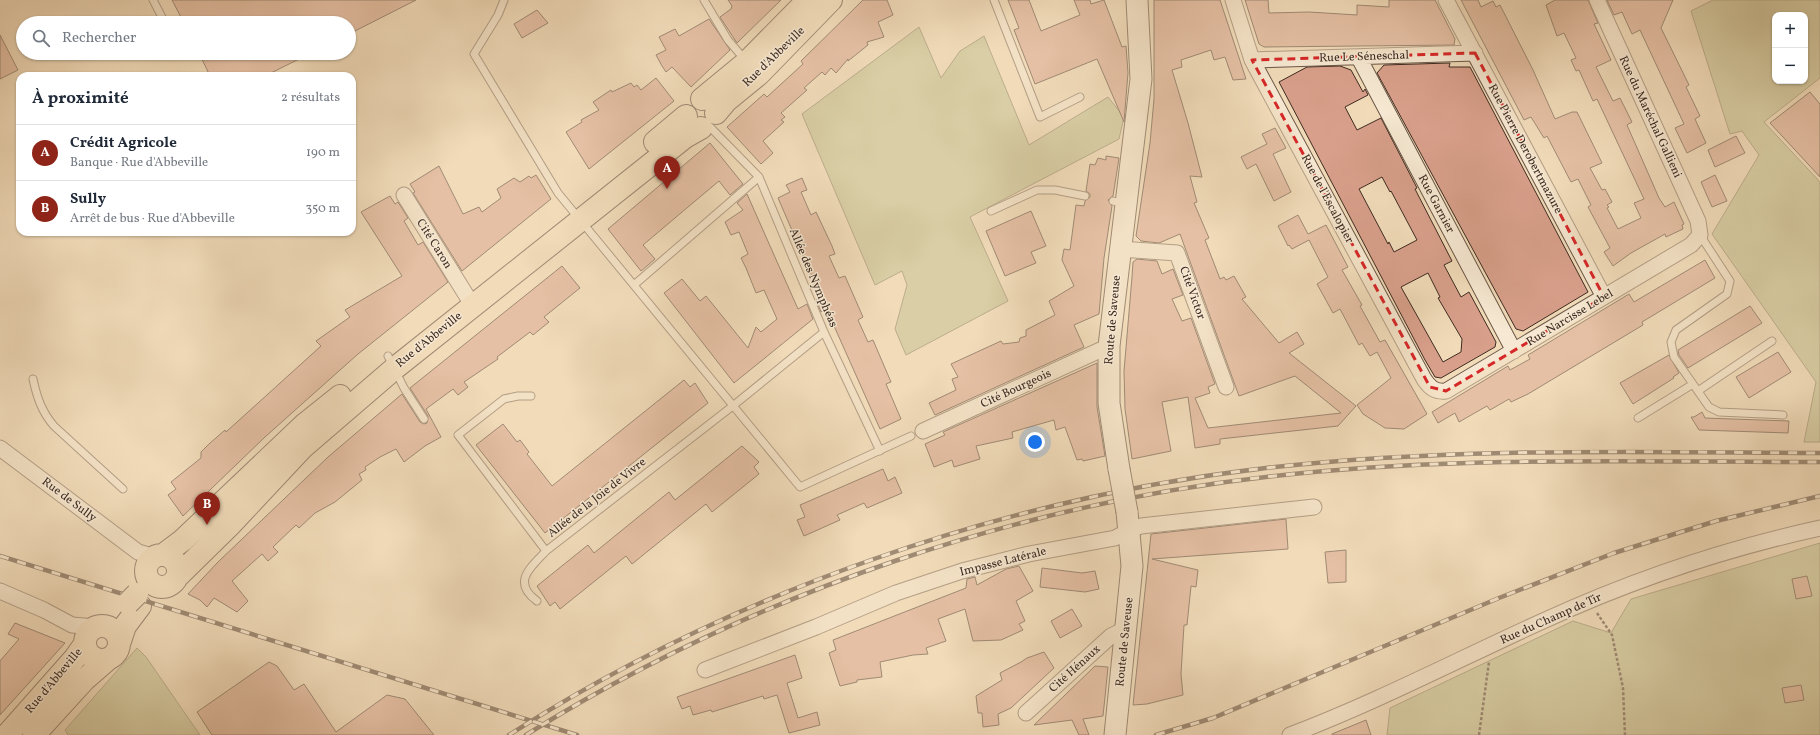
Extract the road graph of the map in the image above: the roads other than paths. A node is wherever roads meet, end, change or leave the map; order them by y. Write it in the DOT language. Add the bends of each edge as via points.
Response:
graph roads {
  1 [pos="153,0"];
  2 [pos="504,0"];
  3 [pos="704,0"];
  4 [pos="994,0"];
  5 [pos="1137,0"];
  6 [pos="1233,0"];
  7 [pos="1446,0"];
  8 [pos="1597,0"];
  9 [pos="815,4"];
  10 [pos="161,16"];
  11 [pos="781,39"];
  12 [pos="1475,53"];
  13 [pos="1359,58"];
  14 [pos="1252,60"];
  15 [pos="750,70"];
  16 [pos="1080,97"];
  17 [pos="703,115"];
  18 [pos="759,177"];
  19 [pos="404,195"];
  20 [pos="1085,196"];
  21 [pos="991,211"];
  22 [pos="572,217"];
  23 [pos="1700,235"];
  24 [pos="1120,249"];
  25 [pos="634,285"];
  26 [pos="1604,297"];
  27 [pos="469,299"];
  28 [pos="824,332"];
  29 [pos="1772,341"];
  30 [pos="1109,346"];
  31 [pos="1514,351"];
  32 [pos="391,362"];
  33 [pos="33,380"];
  34 [pos="1693,384"];
  35 [pos="1226,386"];
  36 [pos="1435,390"];
  37 [pos="1698,392"];
  38 [pos="531,396"];
  39 [pos="734,405"];
  40 [pos="1783,415"];
  41 [pos="1638,418"];
  42 [pos="424,419"];
  43 [pos="917,434"];
  44 [pos="0,448"];
  45 [pos="880,450"];
  46 [pos="123,489"];
  47 [pos="1314,507"];
  48 [pos="229,514"];
  49 [pos="1128,520"];
  50 [pos="1820,528"];
  51 [pos="194,550"];
  52 [pos="546,551"];
  53 [pos="151,578"];
  54 [pos="0,592"];
  55 [pos="537,601"];
  56 [pos="1126,628"];
  57 [pos="94,640"];
  58 [pos="705,670"];
  59 [pos="60,687"];
  60 [pos="54,693"];
  61 [pos="1026,713"];
  62 [pos="1116,726"];
  63 [pos="7,735"];
  64 [pos="17,735"];
  65 [pos="34,735"];
  66 [pos="1290,735"];
  1 -- 10 [label="lane"];
  2 -- 22 [label="lane" via="498,15 474,54"];
  3 -- 15 [label="lane"];
  4 -- 16 [label="lane" via="1040,117"];
  5 -- 24 [label="main road, Route de Saveuse" via="1141,79 1119,203"];
  6 -- 14 [label="street, Rue de l'Escalopier"];
  7 -- 12 [label="street, Rue Pierre Derobertmazure"];
  8 -- 23 [label="street, Rue du Maréchal Gallieni" via="1698,221"];
  9 -- 15 [label="main road, Rue d'Abbeville"];
  11 -- 15 [label="lane"];
  12 -- 13 [label="street, Rue Le Séneschal"];
  12 -- 26 [label="street, Rue Pierre Derobertmazure"];
  13 -- 14 [label="street, Rue Le Séneschal"];
  13 -- 31 [label="street, Rue Garnier"];
  14 -- 36 [label="street, Rue de l'Escalopier" via="1424,379"];
  15 -- 17 [label="main road, Rue d'Abbeville" via="726,101"];
  17 -- 18 [label="lane, Allée des Nymphéas"];
  17 -- 22 [label="main road, Rue d'Abbeville" via="685,137"];
  18 -- 25 [label="lane"];
  18 -- 28 [label="lane, Allée des Nymphéas"];
  19 -- 27 [label="street, Cité Caron"];
  20 -- 21 [label="lane" via="1055,190 1037,190"];
  22 -- 25 [label="lane"];
  22 -- 27 [label="main road, Rue d'Abbeville"];
  23 -- 26 [label="street, Rue Narcisse Lebel" via="1691,245"];
  23 -- 34 [label="lane" via="1730,281 1727,294 1676,330 1671,342 1674,357"];
  24 -- 30 [label="main road, Route de Saveuse"];
  24 -- 35 [label="street, Cité Victor" via="1177,253"];
  25 -- 39 [label="lane"];
  26 -- 31 [label="street, Rue Narcisse Lebel"];
  27 -- 32 [label="main road, Rue d'Abbeville"];
  28 -- 39 [label="lane, Allée de la Joie de Vivre"];
  28 -- 45 [label="lane, Allée des Nymphéas"];
  29 -- 37 [label="lane"];
  30 -- 43 [label="street, Cité Bourgeois"];
  30 -- 49 [label="main road, Route de Saveuse, bridge" via="1109,403"];
  31 -- 36 [label="street, Rue Narcisse Lebel" via="1446,391"];
  32 -- 42 [label="lane"];
  32 -- 48 [label="lane" via="299,441"];
  32 -- 53 [label="main road, Rue d'Abbeville" via="302,448 229,526"];
  33 -- 46 [label="lane" via="44,415"];
  34 -- 37 [label="lane"];
  34 -- 41 [label="lane"];
  37 -- 40 [label="lane" via="1709,407 1719,412"];
  38 -- 52 [label="lane, Allée de la Joie de Vivre" via="504,399 458,435"];
  39 -- 45 [label="lane" via="800,487"];
  39 -- 52 [label="lane, Allée de la Joie de Vivre"];
  43 -- 45 [label="lane"];
  44 -- 53 [label="street, Rue de Sully"];
  47 -- 49 [label="street, Impasse Latérale" via="1174,522"];
  49 -- 56 [label="main road, Route de Saveuse" via="1132,566"];
  49 -- 58 [label="street, Impasse Latérale" via="1115,538 989,563 927,582"];
  50 -- 66 [label="street, Rue du Champ de Tir" via="1709,556 1589,602 1370,703"];
  51 -- 53 [label="lane" via="183,561"];
  52 -- 55 [label="lane" via="526,571 524,584 529,596"];
  53 -- 57 [label="main road, Rue d'Abbeville"];
  54 -- 57 [label="street" via="44,610"];
  56 -- 61 [label="street, Cité Hénaux" via="1111,636"];
  56 -- 62 [label="main road, Route de Saveuse"];
  57 -- 59 [label="lane"];
  57 -- 63 [label="main road, Rue d'Abbeville"];
  57 -- 65 [label="main road, Rue d'Abbeville" via="84,680"];
  60 -- 64 [label="lane"];
}
